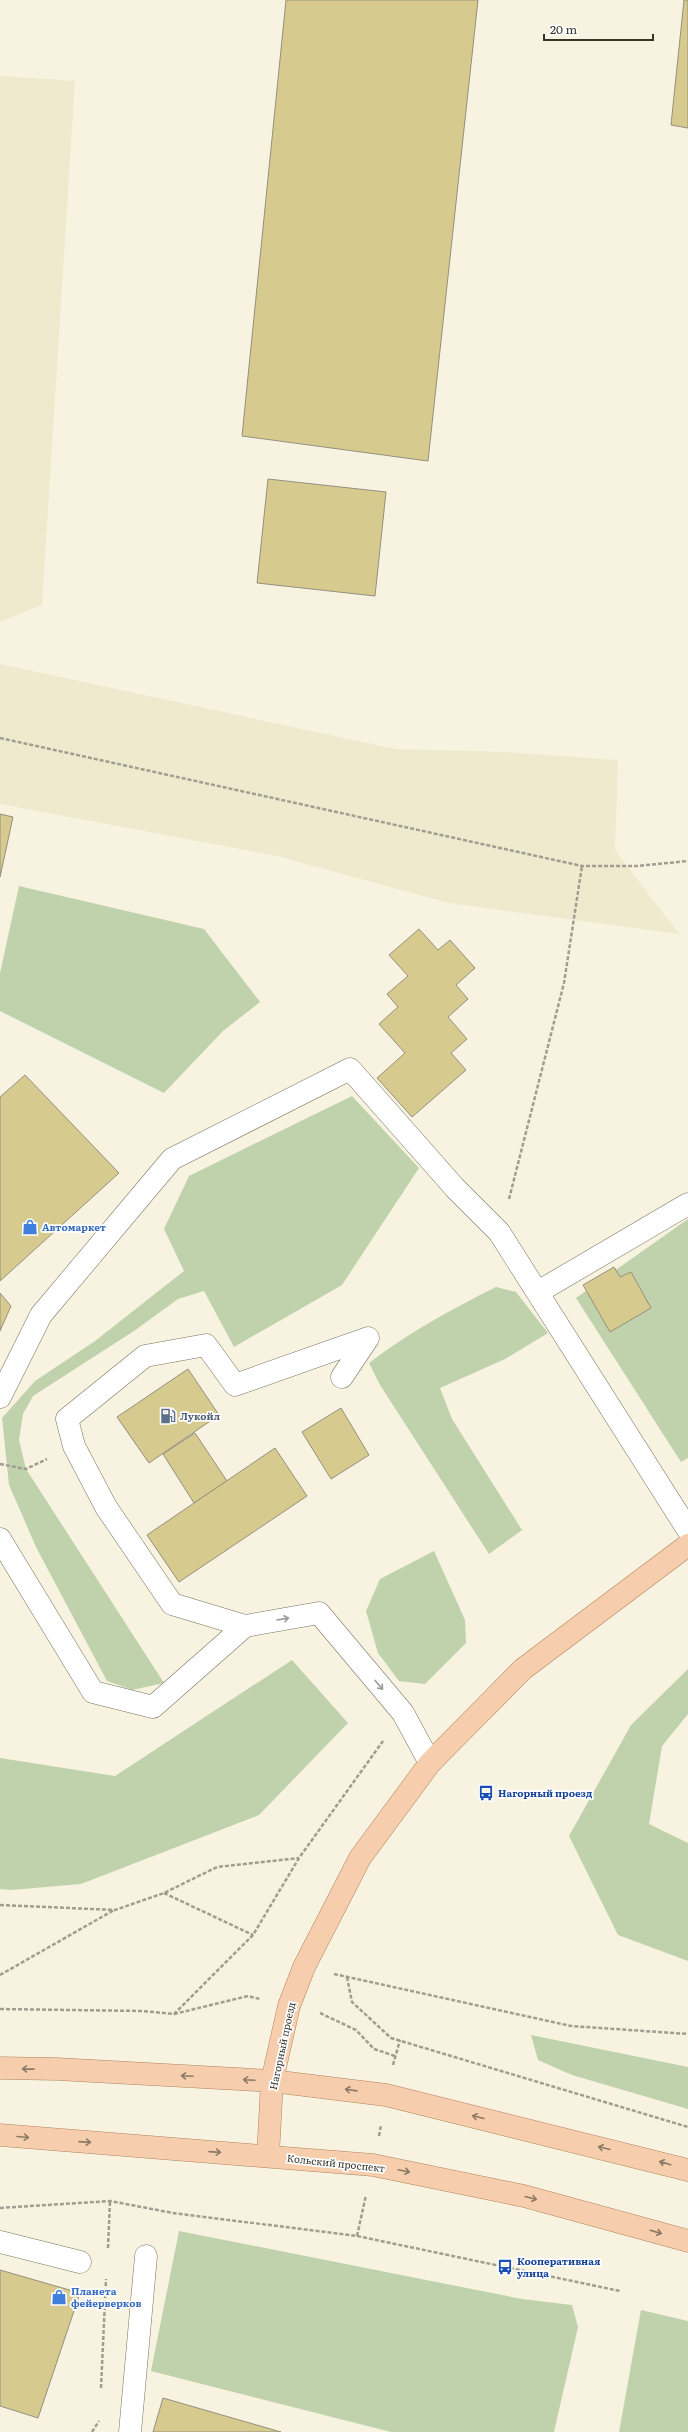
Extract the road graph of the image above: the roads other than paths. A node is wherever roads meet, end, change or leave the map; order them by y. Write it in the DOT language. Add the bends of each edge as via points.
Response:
graph roads {
  1 [pos="688,1204"];
  2 [pos="538,1292"];
  3 [pos="342,1377"];
  4 [pos="0,1397"];
  5 [pos="688,1530"];
  6 [pos="0,1539"];
  7 [pos="688,1545"];
  8 [pos="244,1626"];
  9 [pos="430,1762"];
  10 [pos="0,2068"];
  11 [pos="272,2081"];
  12 [pos="0,2135"];
  13 [pos="268,2156"];
  14 [pos="688,2170"];
  15 [pos="688,2241"];
  16 [pos="0,2242"];
  17 [pos="146,2256"];
  18 [pos="80,2262"];
  19 [pos="130,2432"];
  1 -- 2 [label="lane"];
  2 -- 4 [label="lane" via="499,1232 455,1188 350,1069 172,1159 41,1315"];
  2 -- 5 [label="lane"];
  3 -- 8 [label="lane" via="368,1338 236,1385 206,1345 145,1356 67,1419 74,1446 106,1508 172,1604"];
  6 -- 8 [label="lane" via="93,1692 153,1707"];
  7 -- 9 [label="main road, Нагорный проезд" via="523,1669"];
  8 -- 9 [label="lane, one-way" via="319,1613 403,1713"];
  9 -- 11 [label="main road, Нагорный проезд" via="360,1858 304,1967 289,2006"];
  11 -- 10 [label="main road, one-way"];
  11 -- 13 [label="main road, Нагорный проезд"];
  14 -- 11 [label="main road, one-way" via="386,2095"];
  12 -- 13 [label="main road, Кольский проспект, one-way"];
  13 -- 15 [label="main road, Кольский проспект, one-way" via="373,2165 524,2196"];
  16 -- 18 [label="lane"];
  17 -- 19 [label="lane"];
}
